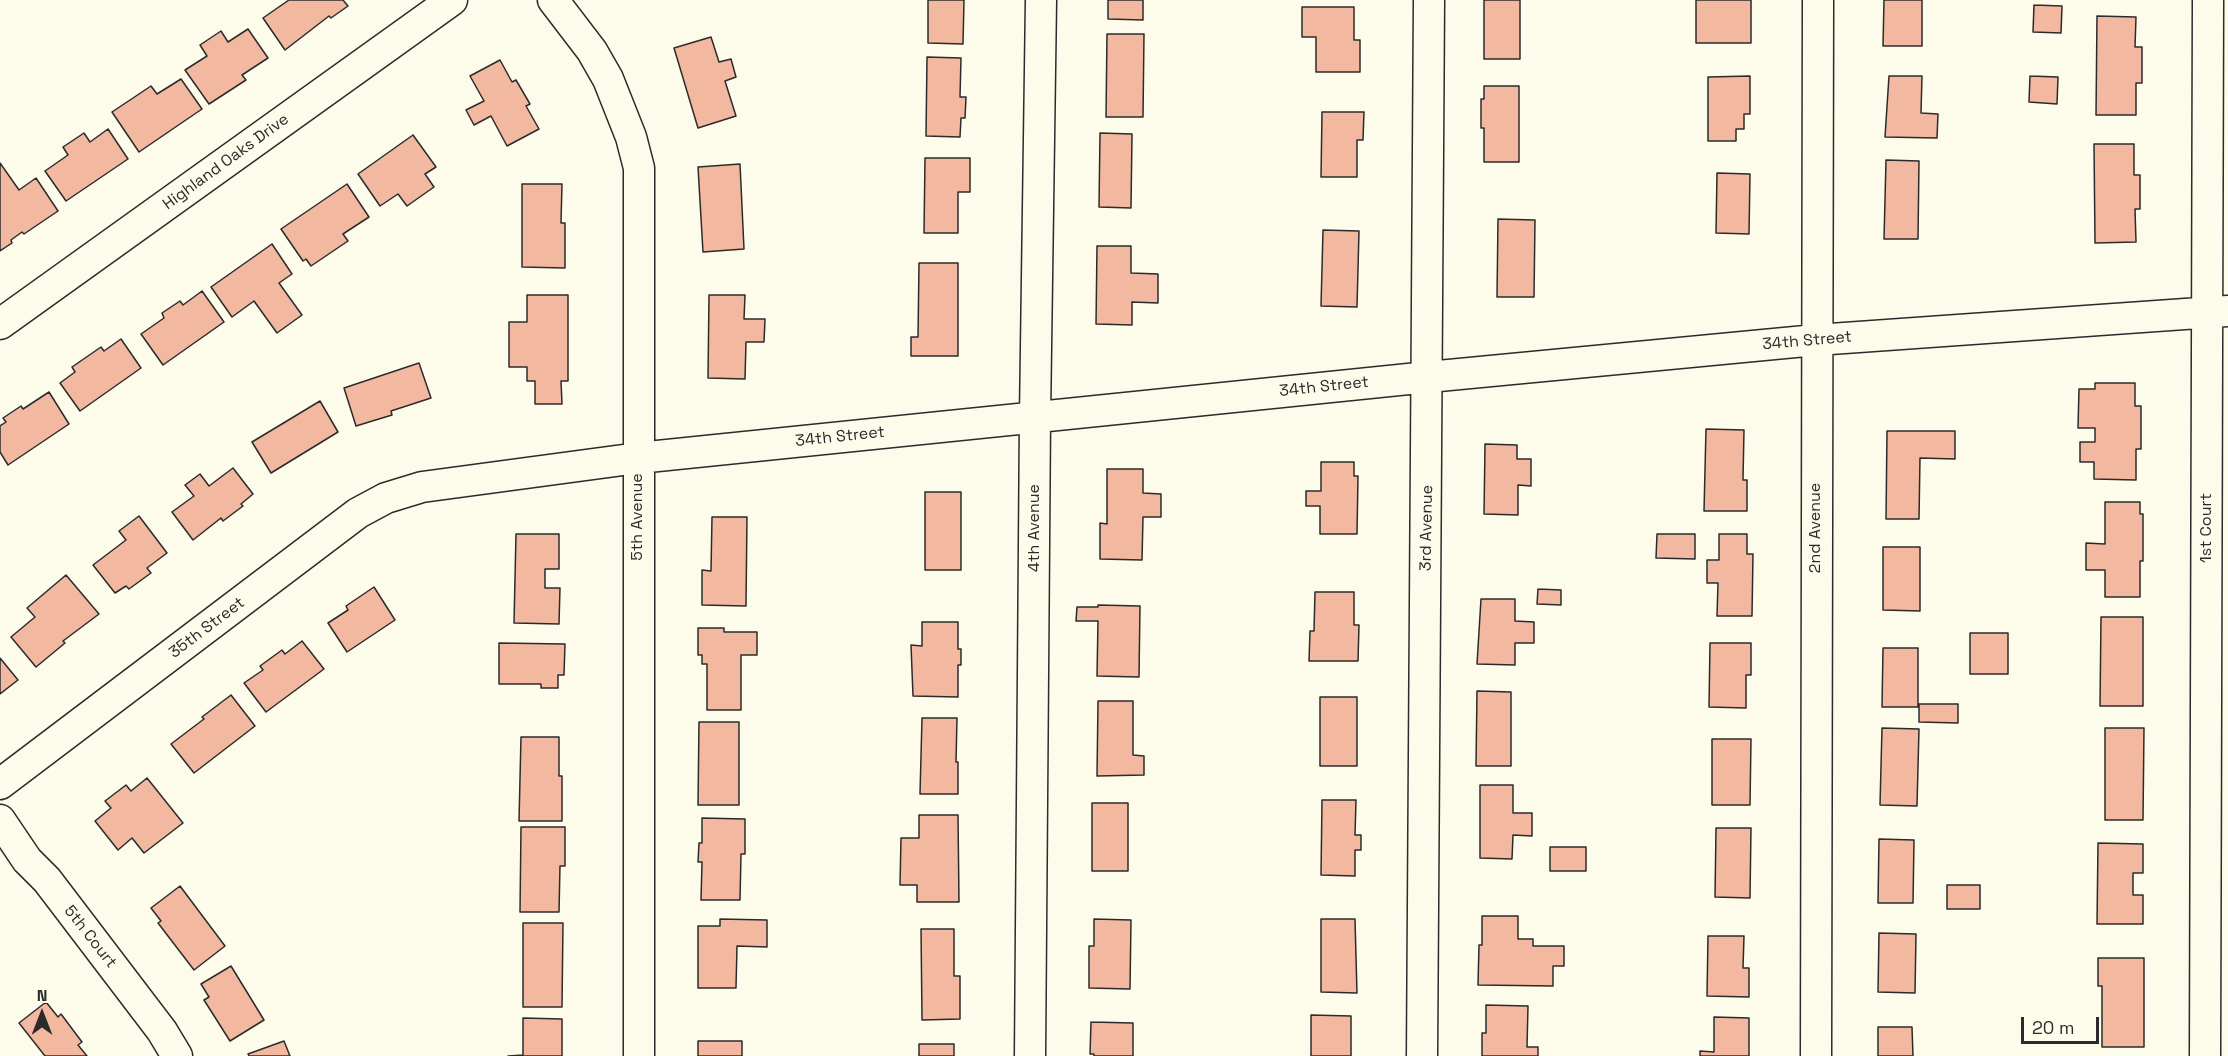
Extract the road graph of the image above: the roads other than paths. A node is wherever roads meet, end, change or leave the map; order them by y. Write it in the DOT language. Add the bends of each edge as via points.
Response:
graph roads {
  1 [pos="452,0"];
  2 [pos="553,0"];
  3 [pos="1041,0"];
  4 [pos="1429,0"];
  5 [pos="1818,0"];
  6 [pos="2208,0"];
  7 [pos="2218,311"];
  8 [pos="0,324"];
  9 [pos="1816,340"];
  10 [pos="1428,376"];
  11 [pos="1035,417"];
  12 [pos="638,458"];
  13 [pos="422,487"];
  14 [pos="0,784"];
  15 [pos="0,820"];
  16 [pos="177,1056"];
  17 [pos="639,1056"];
  18 [pos="1030,1056"];
  19 [pos="1422,1056"];
  20 [pos="1816,1056"];
  21 [pos="2205,1056"];
  1 -- 8 [label="street, Highland Oaks Drive"];
  2 -- 12 [label="street, 5th Avenue" via="608,79 639,168"];
  3 -- 11 [label="street, 4th Avenue"];
  4 -- 10 [label="street, 3rd Avenue"];
  5 -- 9 [label="street, 2nd Avenue"];
  6 -- 7 [label="street, 1st Court"];
  7 -- 9 [label="street, 34th Street"];
  7 -- 21 [label="street, 1st Court"];
  9 -- 10 [label="street, 34th Street"];
  9 -- 20 [label="street, 2nd Avenue"];
  10 -- 11 [label="street, 34th Street"];
  10 -- 19 [label="street, 3rd Avenue"];
  11 -- 12 [label="street, 34th Street"];
  11 -- 18 [label="street, 4th Avenue"];
  12 -- 13 [label="street, 34th Street"];
  12 -- 17 [label="street, 5th Avenue"];
  13 -- 14 [label="street, 35th Street" via="386,498 358,513"];
  15 -- 16 [label="street, 5th Court" via="27,860 48,880 162,1030"];
}
